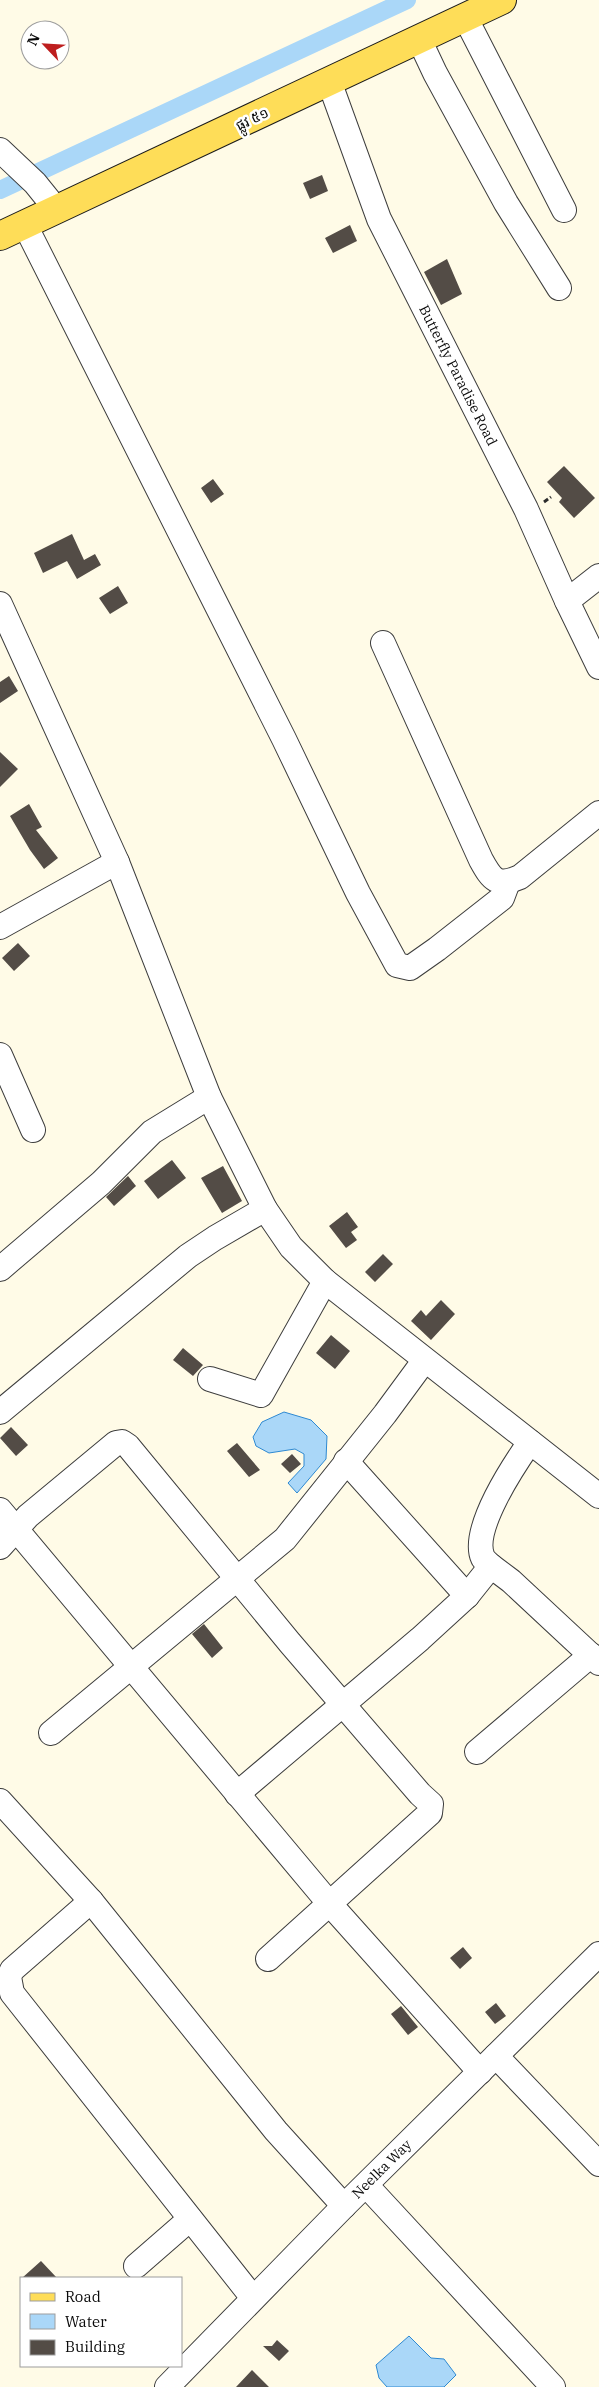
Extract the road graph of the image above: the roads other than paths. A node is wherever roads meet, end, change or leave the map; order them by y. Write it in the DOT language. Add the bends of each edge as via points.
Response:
graph roads {
  1 [pos="502,0"];
  2 [pos="471,23"];
  3 [pos="427,58"];
  4 [pos="336,101"];
  5 [pos="0,150"];
  6 [pos="56,209"];
  7 [pos="564,210"];
  8 [pos="25,225"];
  9 [pos="0,236"];
  10 [pos="559,288"];
  11 [pos="599,576"];
  12 [pos="567,601"];
  13 [pos="0,604"];
  14 [pos="383,643"];
  15 [pos="599,667"];
  16 [pos="599,813"];
  17 [pos="117,862"];
  18 [pos="508,882"];
  19 [pos="0,927"];
  20 [pos="0,1055"];
  21 [pos="209,1097"];
  22 [pos="33,1130"];
  23 [pos="265,1210"];
  24 [pos="0,1269"];
  25 [pos="325,1281"];
  26 [pos="424,1361"];
  27 [pos="210,1380"];
  28 [pos="0,1412"];
  29 [pos="530,1442"];
  30 [pos="346,1462"];
  31 [pos="599,1496"];
  32 [pos="0,1510"];
  33 [pos="16,1529"];
  34 [pos="0,1547"];
  35 [pos="491,1566"];
  36 [pos="238,1580"];
  37 [pos="466,1596"];
  38 [pos="595,1659"];
  39 [pos="132,1668"];
  40 [pos="343,1703"];
  41 [pos="51,1733"];
  42 [pos="477,1752"];
  43 [pos="237,1794"];
  44 [pos="0,1801"];
  45 [pos="91,1901"];
  46 [pos="329,1903"];
  47 [pos="599,1954"];
  48 [pos="268,1959"];
  49 [pos="488,2064"];
  50 [pos="599,2164"];
  51 [pos="366,2185"];
  52 [pos="344,2206"];
  53 [pos="190,2219"];
  54 [pos="136,2266"];
  55 [pos="253,2298"];
  56 [pos="167,2387"];
  57 [pos="553,2387"];
  1 -- 2 [label="main road, ផ្លូវ ៥១"];
  2 -- 3 [label="main road, ផ្លូវ ៥១"];
  2 -- 7 [label="street"];
  3 -- 4 [label="main road, ផ្លូវ ៥១"];
  3 -- 10 [label="street" via="506,203"];
  4 -- 6 [label="main road, ផ្លូវ ៥១" via="228,131"];
  4 -- 12 [label="street, Butterfly Paradise Road" via="379,220 526,509"];
  5 -- 6 [label="street" via="35,183"];
  6 -- 8 [label="main road, ផ្លូវ ៥១"];
  8 -- 9 [label="main road, ផ្លូវ ៥១"];
  8 -- 18 [label="street" via="358,893 397,965 410,968 437,949 502,898"];
  11 -- 12 [label="street"];
  12 -- 15 [label="street, Butterfly Paradise Road"];
  13 -- 17 [label="street"];
  14 -- 18 [label="street" via="481,860 489,875 498,882"];
  16 -- 18 [label="street" via="520,877"];
  17 -- 19 [label="street"];
  17 -- 21 [label="street"];
  20 -- 22 [label="street"];
  21 -- 23 [label="street"];
  21 -- 24 [label="street" via="152,1132 101,1183"];
  23 -- 25 [label="street" via="291,1247"];
  23 -- 28 [label="street" via="188,1256"];
  25 -- 26 [label="street"];
  25 -- 27 [label="street" via="261,1395"];
  26 -- 29 [label="street"];
  26 -- 30 [label="street"];
  29 -- 31 [label="street"];
  29 -- 35 [label="street" via="488,1514 481,1546 484,1558"];
  30 -- 36 [label="street" via="285,1539"];
  30 -- 37 [label="street"];
  32 -- 33 [label="street"];
  33 -- 34 [label="street"];
  33 -- 36 [label="street" via="64,1484 116,1443 122,1442"];
  33 -- 39 [label="street"];
  35 -- 37 [label="street"];
  35 -- 38 [label="street"];
  36 -- 39 [label="street"];
  36 -- 40 [label="street"];
  37 -- 40 [label="street"];
  38 -- 42 [label="street"];
  39 -- 41 [label="street"];
  39 -- 43 [label="street"];
  40 -- 43 [label="street"];
  40 -- 46 [label="street" via="431,1804 431,1811"];
  43 -- 46 [label="street"];
  44 -- 45 [label="street"];
  45 -- 52 [label="street" via="276,2131"];
  45 -- 53 [label="street" via="18,1963 9,1977 12,1993"];
  46 -- 48 [label="street"];
  46 -- 49 [label="street"];
  47 -- 49 [label="street, Neelka Way"];
  49 -- 50 [label="street"];
  49 -- 51 [label="street, Neelka Way"];
  51 -- 52 [label="street, Neelka Way"];
  51 -- 57 [label="street"];
  52 -- 55 [label="street, Neelka Way"];
  53 -- 54 [label="street"];
  53 -- 55 [label="street"];
  55 -- 56 [label="street, Neelka Way"];
}
